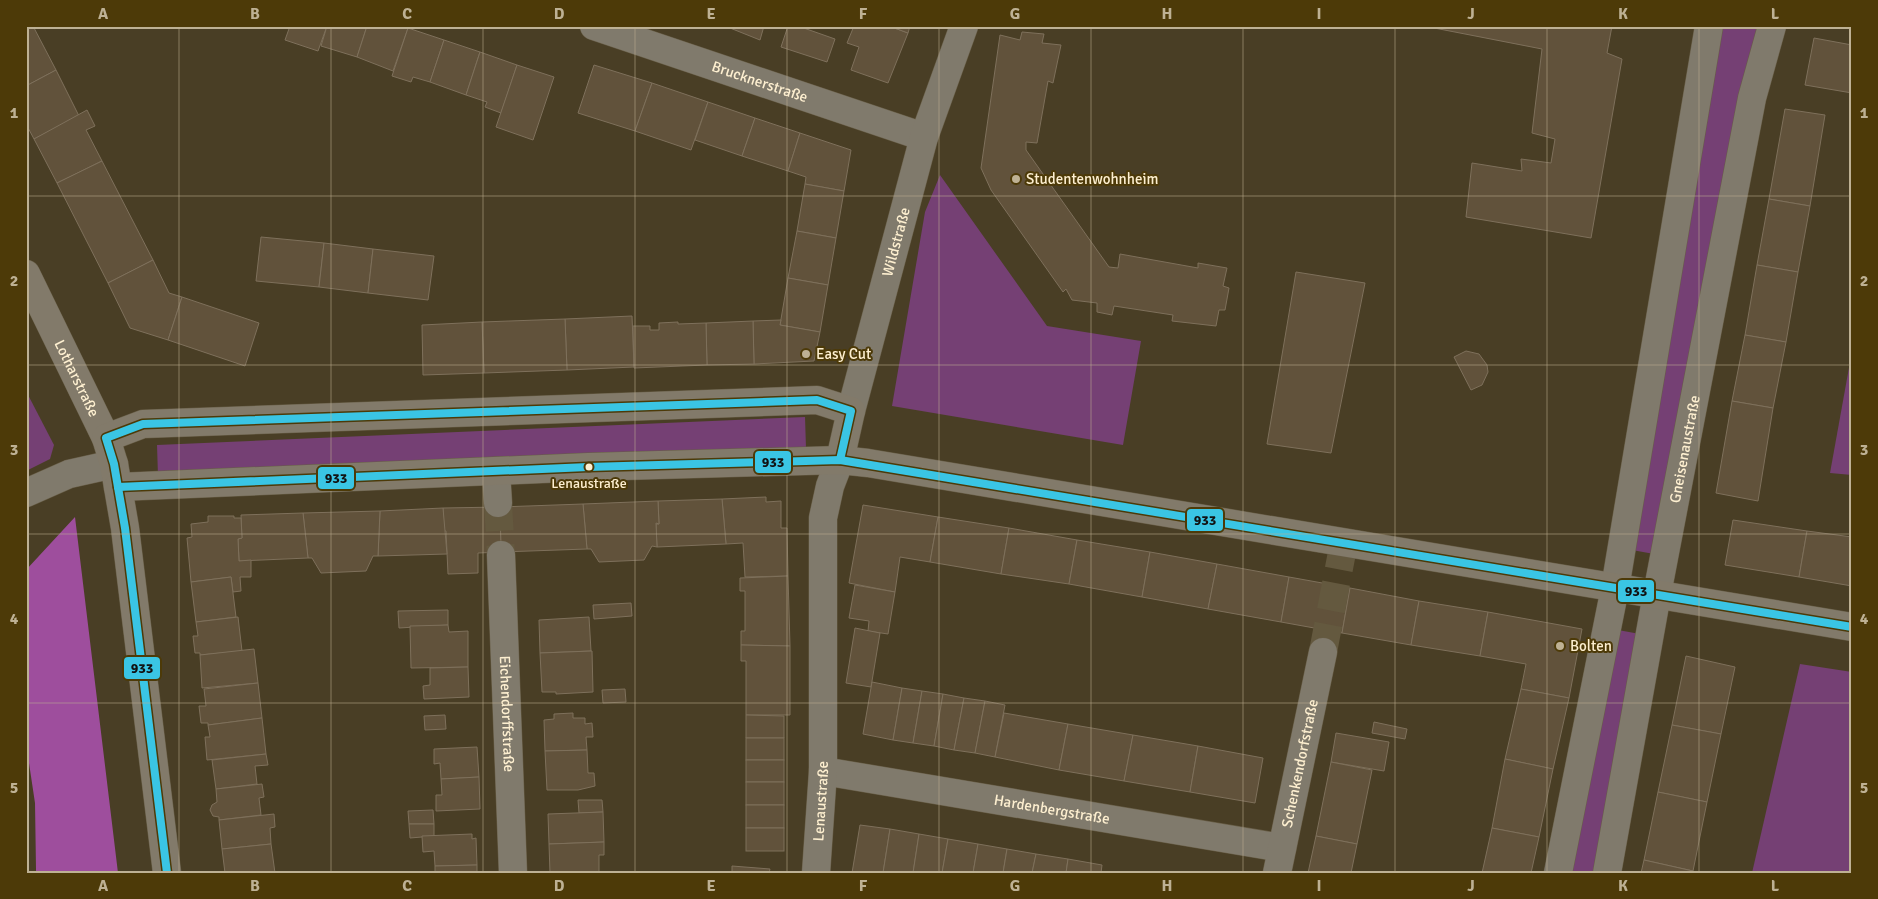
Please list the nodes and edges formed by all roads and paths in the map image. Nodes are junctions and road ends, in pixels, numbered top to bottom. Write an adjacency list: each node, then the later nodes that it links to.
1 (594, 26): 5 (street, Brucknerstraße)
2 (964, 26): 5 (street, Wildstraße)
3 (1709, 26): 15 (street)
4 (1772, 26): 16 (street, Gneisenaustraße)
5 (924, 137): 7 (street, Wildstraße)
6 (26, 274): 8 (street, Lotharstraße)
7 (851, 411): 8 (street); 9 (street, Wildstraße)
8 (106, 438): 11 (street, Lotharstraße)
9 (840, 460): 10 (street); 15 (street); 19 (street, Lenaustraße)
10 (496, 471): 11 (street); 13 (street)
11 (116, 475): 12 (street); 21 (street, Lotharstraße)
12 (26, 493)
13 (498, 504)
14 (501, 555): 22 (street, Eichendorffstraße)
15 (1615, 588): 16 (street); 24 (street)
16 (1657, 594): 17 (street); 25 (street, Gneisenaustraße)
17 (1852, 627)
18 (1323, 652): 20 (street, Schenkendorfstraße)
19 (823, 771): 20 (street, Hardenbergstraße); 23 (street, Lenaustraße)
20 (1280, 861)
21 (167, 873)
22 (513, 873)
23 (816, 873)
24 (1558, 873)
25 (1607, 873)

